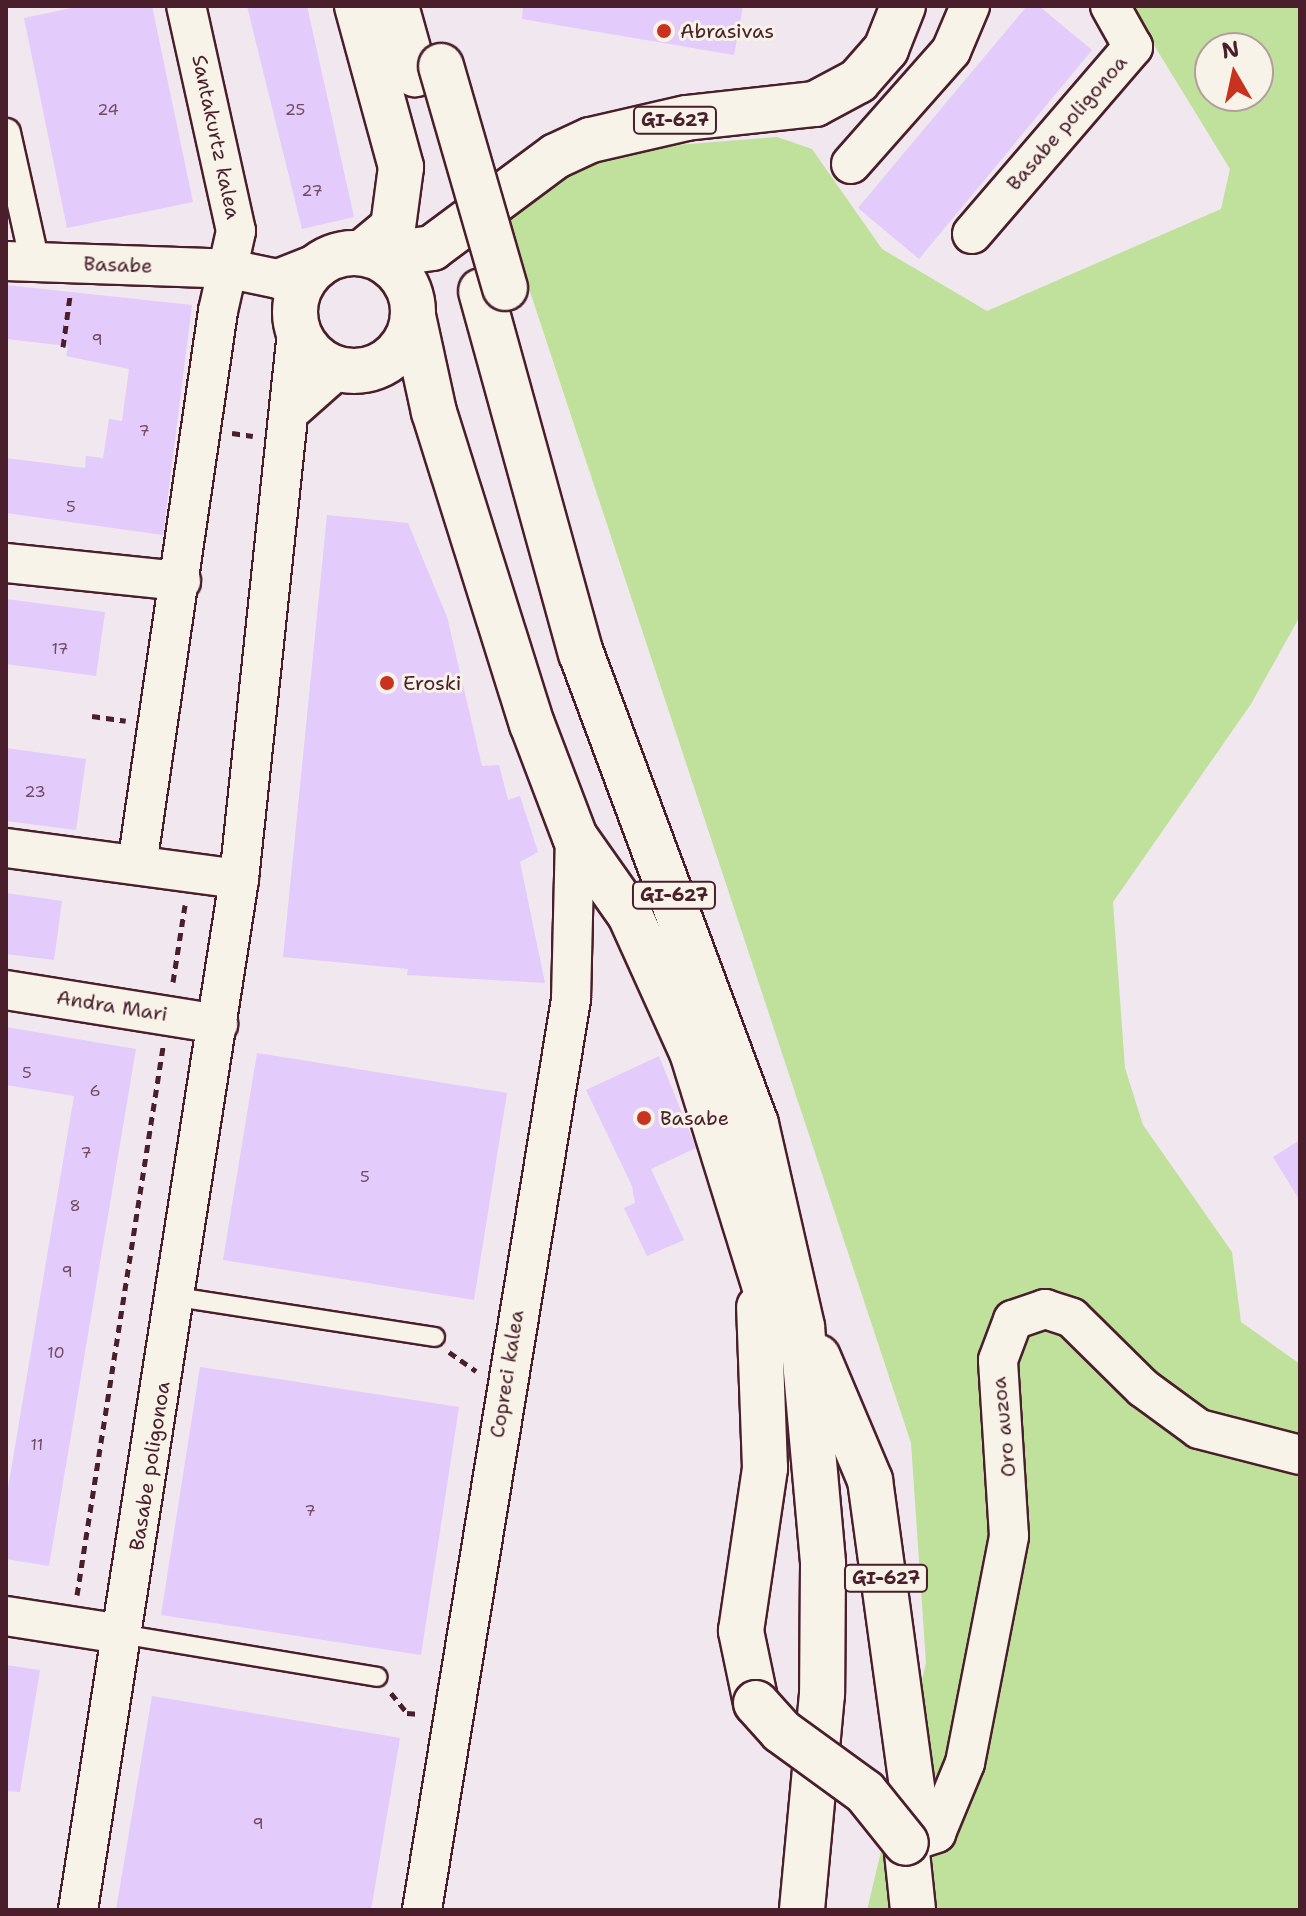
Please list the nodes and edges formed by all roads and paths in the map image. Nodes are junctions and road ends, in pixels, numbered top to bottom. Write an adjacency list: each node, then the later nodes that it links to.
1 (186, 6): 15 (street, Santakurtz kalea)
2 (357, 6): 14 (main road, GI-627)
3 (396, 6): 8 (main road, GI-627)
4 (424, 6): 8 (main road, GI-627)
5 (903, 6): 12 (main road, GI-627)
6 (970, 6): 10 (street)
7 (1110, 6): 11 (street, Basabe poligonoa)
8 (428, 70): 36 (main road, GI-627)
9 (6, 133): 13 (street)
10 (851, 164)
11 (972, 234)
12 (432, 248): 14 (main road, GI-627); 18 (main road)
13 (18, 253): 15 (street, Basabe)
14 (369, 255): 17 (main road, GI-627); 18 (main road, GI-627)
15 (230, 269): 17 (street, Basabe); 25 (street, Santakurtz kalea)
16 (71, 286): 19 (path)
17 (290, 304): 21 (main road); 22 (street, Basabe poligonoa)
18 (413, 309): 20 (main road); 23 (main road, GI-627)
19 (63, 347)
20 (382, 363): 21 (main road); 23 (main road)
21 (338, 369): 22 (street)
22 (294, 408): 30 (street, Basabe poligonoa)
23 (434, 412): 26 (main road, GI-627)
24 (6, 563): 25 (street)
25 (181, 581): 28 (street, Santakurtz kalea)
26 (575, 837): 34 (main road, GI-627); 48 (street, Copreci kalea)
27 (6, 848): 28 (street)
28 (137, 865): 29 (street)
29 (190, 872): 30 (street); 32 (path)
30 (239, 879): 33 (street, Basabe poligonoa)
31 (6, 990): 32 (street, Andra Mari)
32 (169, 1014): 33 (street, Andra Mari); 42 (path)
33 (218, 1024): 35 (street, Basabe poligonoa)
34 (759, 1276): 40 (main road, GI-627); 46 (main road, GI-627, bridge)
35 (177, 1297): 37 (lane); 43 (street, Basabe poligonoa)
36 (802, 1327): 40 (main road, GI-627); 46 (main road, GI-627)
37 (435, 1337): 38 (path)
38 (492, 1372)
39 (1300, 1455): 46 (street, Oro auzoa)
40 (823, 1564): 49 (main road, GI-627)
41 (6, 1616): 42 (street)
42 (71, 1628): 43 (street)
43 (121, 1634): 44 (lane); 47 (street, Basabe poligonoa)
44 (377, 1677): 45 (path)
45 (434, 1715)
46 (906, 1843): 50 (main road)
47 (78, 1910)
48 (422, 1910)
49 (802, 1910)
50 (913, 1910)

